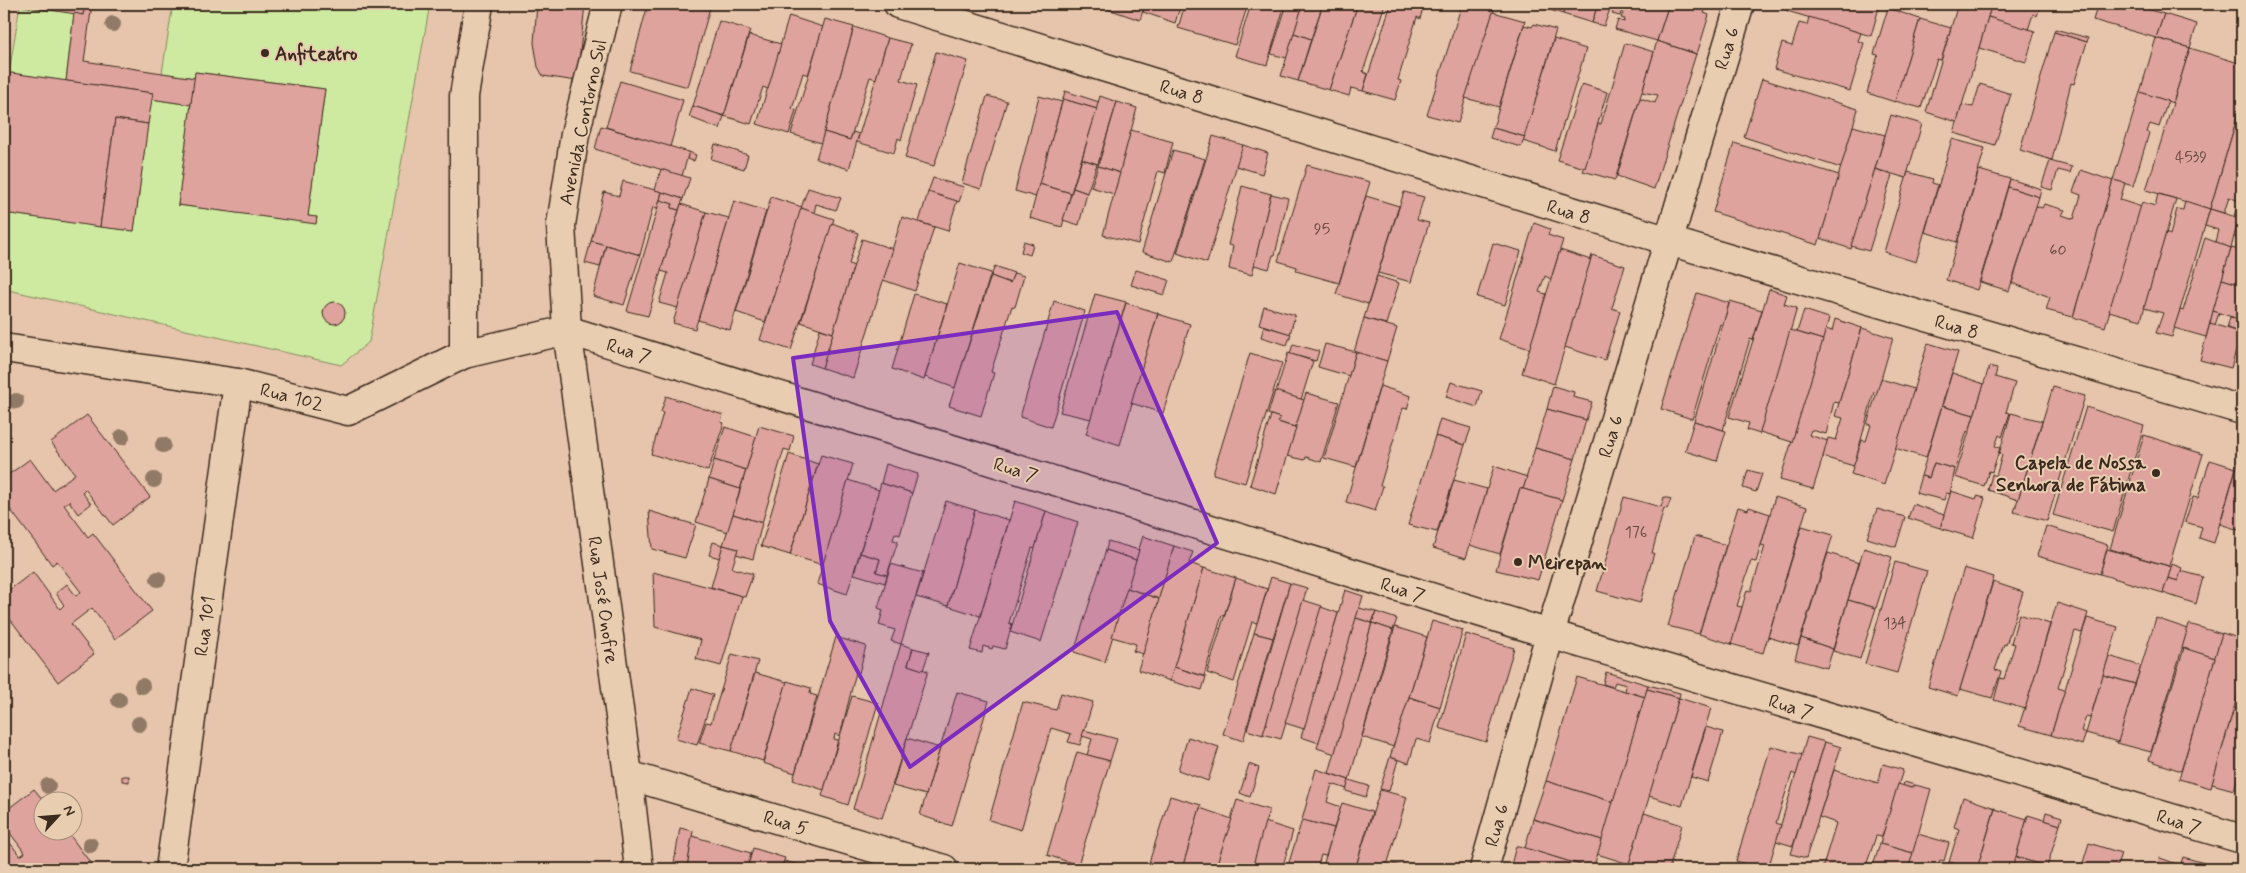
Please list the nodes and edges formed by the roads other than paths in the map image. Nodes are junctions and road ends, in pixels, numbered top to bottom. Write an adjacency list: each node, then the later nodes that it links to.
1 (479, 4): 8 (street)
2 (608, 4): 6 (street, Avenida Contorno Sul)
3 (898, 4): 5 (street, Rua 8)
4 (1740, 4): 5 (street, Rua 6)
5 (1669, 241): 10 (street, Rua 8); 11 (street, Rua 6)
6 (567, 330): 8 (street, Rua 102); 11 (street, Rua 7); 12 (street, Rua José Onofre)
7 (4, 348): 9 (street, Rua 102)
8 (464, 354): 9 (street, Rua 102)
9 (238, 383): 14 (street, Rua 101)
10 (2242, 410)
11 (1550, 634): 13 (street, Rua 7); 17 (street, Rua 6)
12 (628, 774): 15 (street, Rua José Onofre); 16 (street, Rua 5)
13 (2242, 839)
14 (170, 869)
15 (638, 869)
16 (944, 869)
17 (1484, 869)

